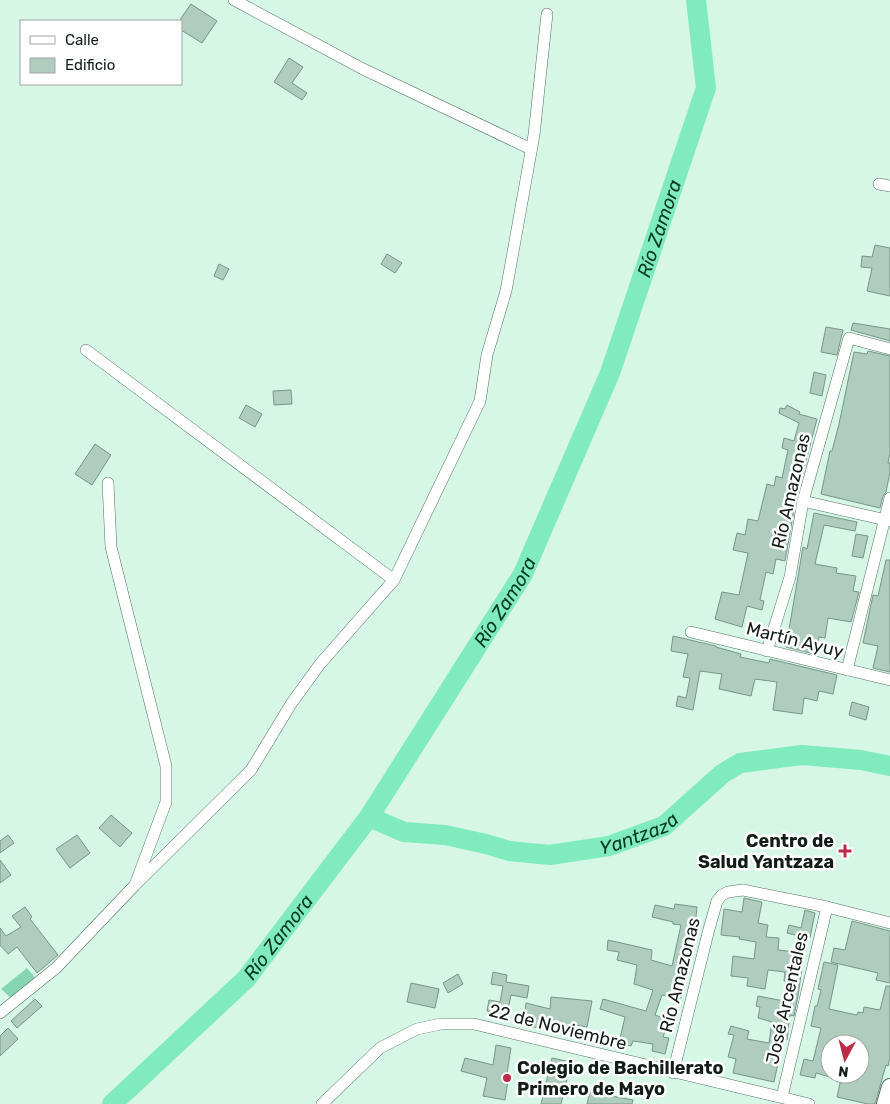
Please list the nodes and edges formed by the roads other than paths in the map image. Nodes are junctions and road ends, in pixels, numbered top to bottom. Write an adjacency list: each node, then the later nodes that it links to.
1 (234, 0): 3 (street)
2 (547, 14): 3 (street)
3 (531, 149): 10 (street)
4 (890, 348): 8 (street, Río Amazonas)
5 (86, 350): 10 (street)
6 (108, 483): 15 (street)
7 (890, 498): 9 (street)
8 (803, 501): 9 (street); 12 (street, Río Amazonas)
9 (887, 520): 13 (street)
10 (394, 580): 15 (street)
11 (691, 632): 12 (street, Martín Ayuy)
12 (767, 651): 13 (street, Martín Ayuy)
13 (847, 670): 14 (street, Martín Ayuy)
14 (890, 680)
15 (135, 885): 18 (street)
16 (827, 907): 17 (street); 19 (street, Río Amazonas); 21 (street, José Arcentales)
17 (890, 923)
18 (0, 1013)
19 (673, 1072): 21 (street, 22 de Noviembre); 22 (street, 22 de Noviembre)
20 (890, 1087): 24 (main road)
21 (782, 1097): 23 (street, 22 de Noviembre)
22 (322, 1104)
23 (808, 1104)
24 (886, 1104)

